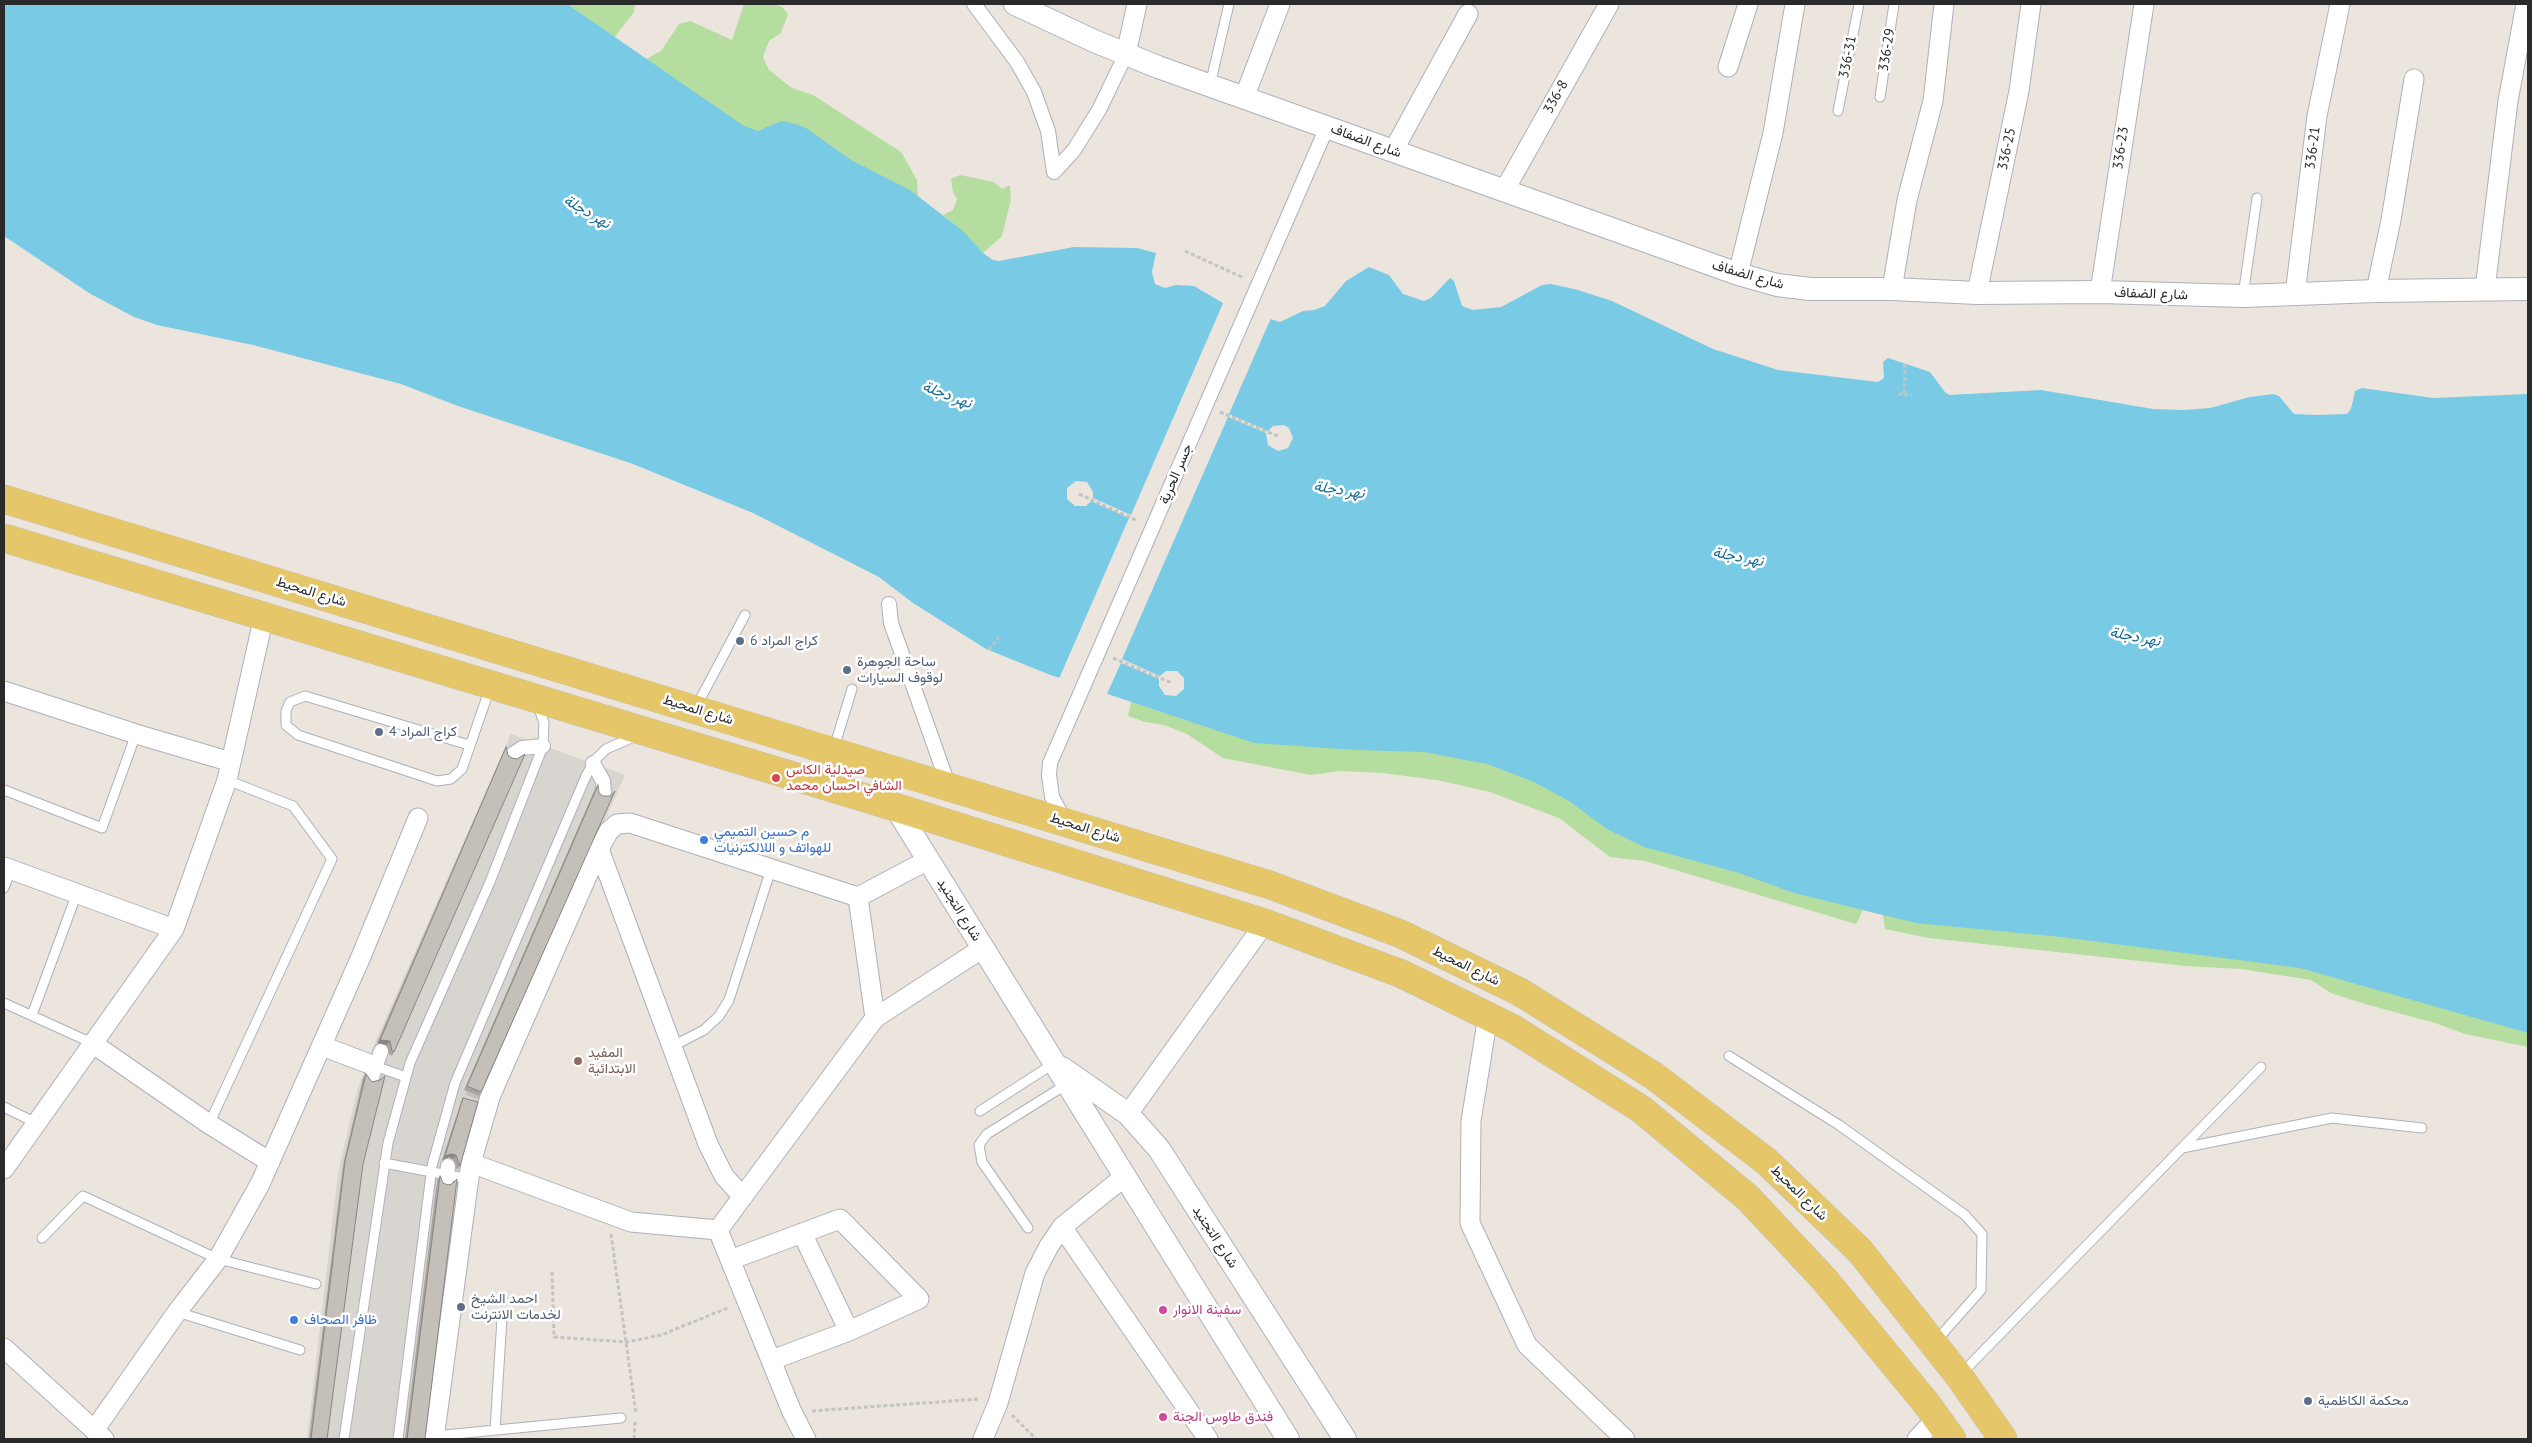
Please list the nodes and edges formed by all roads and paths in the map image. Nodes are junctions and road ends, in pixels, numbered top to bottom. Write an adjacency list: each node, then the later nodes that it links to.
1 (974, 4): 17 (street)
2 (1015, 4): 17 (street, شارع الضفاف)
3 (1137, 4): 17 (street)
4 (1229, 4): 20 (lane)
5 (1280, 4): 22 (street)
6 (1609, 4): 26 (street, 336-8)
7 (1748, 4): 18 (street)
8 (1795, 4): 29 (street)
9 (1859, 4): 23 (lane, 336-31)
10 (1894, 4): 21 (lane, 336-29)
11 (1944, 4): 31 (street)
12 (2031, 4): 36 (street, 336-25)
13 (2144, 4): 35 (street, 336-23)
14 (2340, 4): 37 (street, 336-21)
15 (2526, 4): 33 (street)
16 (1470, 9): 25 (street)
17 (1126, 54): 20 (street, شارع الضفاف)
18 (1728, 68)
19 (2414, 80): 34 (street)
20 (1210, 85): 22 (street, شارع الضفاف)
21 (1880, 96)
22 (1244, 98): 24 (street, شارع الضفاف)
23 (1838, 111)
24 (1327, 127): 25 (street, شارع الضفاف); 30 (street, جسر الحرية)
25 (1393, 151): 26 (street, شارع الضفاف)
26 (1504, 191): 29 (street, شارع الضفاف)
27 (2257, 198): 38 (lane)
28 (1185, 251): 30 (path)
29 (1738, 274): 31 (street, شارع الضفاف)
30 (1259, 284): 43 (street, جسر الحرية)
31 (1892, 289): 36 (street, شارع الضفاف)
32 (2528, 289): 33 (street, شارع الضفاف)
33 (2485, 290): 34 (street, شارع الضفاف)
34 (2376, 291): 37 (street, شارع الضفاف)
35 (2100, 292): 36 (street, شارع الضفاف); 38 (street, شارع الضفاف)
36 (1977, 293)
37 (2294, 294): 38 (street, شارع الضفاف)
38 (2243, 296)
39 (1905, 364): 41 (path)
40 (1898, 394): 41 (path)
41 (1904, 394): 42 (path)
42 (1912, 395)
43 (1206, 406): 44 (path); 47 (street, جسر الحرية)
44 (1280, 437)
45 (1079, 494): 47 (path)
46 (4, 499): 60 (main road, شارع المحيط)
47 (1153, 527): 54 (street, جسر الحرية)
48 (4, 538): 51 (main road)
49 (889, 604): 69 (street)
50 (745, 615): 60 (lane)
51 (264, 616): 56 (main road); 68 (street)
52 (998, 637): 53 (path)
53 (989, 650)
54 (1098, 651): 55 (path); 74 (street, جسر الحرية)
55 (1172, 683)
56 (491, 685): 59 (main road); 63 (lane)
57 (852, 689): 65 (lane)
58 (4, 691): 62 (street)
59 (535, 698): 61 (main road); 64 (lane)
60 (695, 709): 65 (main road, شارع المحيط)
61 (647, 732): 67 (lane); 72 (main road)
62 (136, 734): 68 (street); 70 (lane)
63 (469, 745): 63 (lane)
64 (543, 746): 66 (street); 101 (lane)
65 (833, 751): 69 (main road, شارع المحيط)
66 (512, 754)
67 (593, 763): 71 (street); 116 (lane)
68 (229, 771): 86 (street); 110 (lane)
69 (949, 787): 74 (main road, شارع المحيط)
70 (4, 790)
71 (604, 792)
72 (896, 808): 77 (main road); 78 (street, شارع التجنيد)
73 (418, 818): 93 (street)
74 (1064, 822): 75 (main road, شارع المحيط); 77 (main road)
75 (1107, 835): 81 (main road); 97 (main road, شارع المحيط)
76 (599, 849): 80 (street); 94 (street); 117 (street)
77 (1052, 857): 81 (main road)
78 (928, 860): 84 (street); 87 (street, شارع التجنيد)
79 (7, 868): 82 (lane); 83 (street)
80 (771, 869): 84 (street); 94 (lane)
81 (1098, 871): 85 (main road)
82 (4, 888)
83 (77, 893): 86 (street); 89 (lane)
84 (858, 896): 91 (street)
85 (1265, 923): 90 (main road); 108 (street)
86 (174, 929): 92 (street)
87 (983, 948): 91 (street); 98 (street, شارع التجنيد)
88 (4, 1003): 89 (lane)
89 (32, 1015): 92 (lane)
90 (1488, 1016): 104 (main road); 156 (street)
91 (874, 1018): 119 (street)
92 (92, 1043): 109 (street); 110 (street)
93 (322, 1046): 100 (street); 113 (street)
94 (673, 1046): 119 (street)
95 (381, 1051): 100 (street)
96 (1729, 1056): 135 (lane)
97 (1632, 1062): 102 (main road, شارع المحيط); 104 (main road)
98 (1055, 1063): 103 (street, شارع التجنيد); 106 (lane); 108 (street, شارع التجنيد)
99 (2261, 1067): 112 (lane)
100 (371, 1069): 101 (lane)
101 (406, 1077): 114 (lane)
102 (1664, 1083): 107 (main road); 135 (main road, شارع المحيط)
103 (1067, 1084): 118 (street, شارع التجنيد); 122 (lane)
104 (1612, 1091): 107 (main road)
105 (4, 1107): 109 (lane)
106 (980, 1111)
107 (1645, 1113): 143 (main road)
108 (1128, 1114): 155 (street, شارع التجنيد)
109 (36, 1123): 115 (street)
110 (209, 1124): 113 (street)
111 (2422, 1128): 112 (lane)
112 (2182, 1148): 139 (lane)
113 (270, 1162): 126 (street)
114 (384, 1163): 116 (lane); 147 (lane)
115 (4, 1169)
116 (431, 1171): 117 (lane); 148 (lane)
117 (457, 1173): 120 (street); 146 (street)
118 (1124, 1177): 121 (street); 154 (street, شارع التجنيد)
119 (743, 1196): 123 (street)
120 (608, 1214): 123 (street); 134 (path)
121 (1062, 1226): 140 (street); 153 (street)
122 (1028, 1228)
123 (718, 1230): 127 (street)
124 (802, 1233): 127 (street); 133 (street); 133 (street)
125 (42, 1238): 126 (lane)
126 (218, 1259): 129 (lane); 131 (street)
127 (730, 1260): 130 (street)
128 (552, 1272): 134 (path)
129 (316, 1284)
130 (747, 1301): 134 (path); 138 (street)
131 (177, 1312): 137 (lane); 145 (street)
132 (502, 1318): 144 (lane)
133 (849, 1331): 138 (street)
134 (627, 1342): 149 (path)
135 (1934, 1344): 139 (main road, شارع المحيط)
136 (4, 1348): 145 (street)
137 (300, 1350)
138 (772, 1360): 141 (street)
139 (1959, 1376): 158 (main road, شارع المحيط)
140 (998, 1403): 141 (path); 151 (street); 152 (path)
141 (792, 1412): 150 (street)
142 (621, 1418): 144 (lane)
143 (1944, 1429): 157 (street)
144 (495, 1430): 146 (lane)
145 (100, 1434)
146 (434, 1437)
147 (344, 1439)
148 (398, 1439)
149 (634, 1439)
150 (806, 1439)
151 (983, 1439)
152 (1036, 1439)
153 (1208, 1439)
154 (1288, 1439)
155 (1345, 1439)
156 (1625, 1439)
157 (1916, 1439)
158 (2002, 1439)

